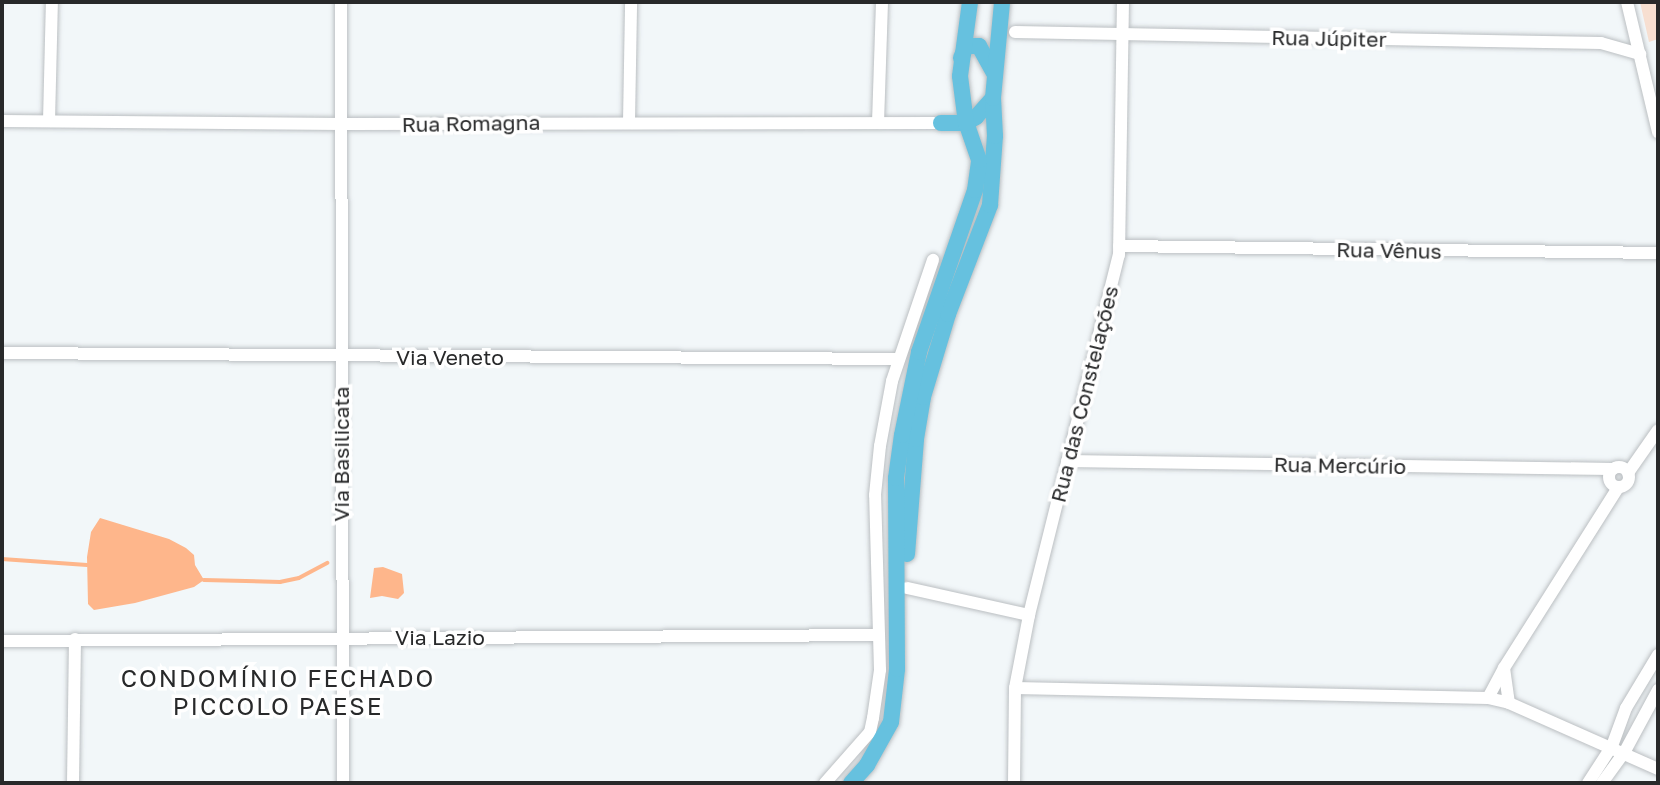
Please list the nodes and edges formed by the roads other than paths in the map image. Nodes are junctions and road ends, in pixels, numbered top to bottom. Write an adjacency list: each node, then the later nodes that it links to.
1 (52, 2): 16 (street)
2 (341, 2): 21 (street, Via Basilicata)
3 (631, 2): 17 (street)
4 (882, 2): 18 (street)
5 (970, 2): 12 (main road)
6 (1002, 2): 13 (main road)
7 (1123, 2): 10 (street, Rua das Constelações)
8 (1627, 2): 11 (street)
9 (1015, 32): 10 (street, Rua Júpiter)
10 (1122, 33): 11 (street, Rua Júpiter); 24 (street, Rua das Constelações)
11 (1640, 54): 22 (street)
12 (960, 69): 13 (main road); 19 (main road); 20 (main road)
13 (995, 76): 14 (main road)
14 (993, 98): 20 (main road); 35 (main road)
15 (2, 121): 16 (street, Rua Romagna)
16 (49, 121): 21 (street, Rua Romagna)
17 (629, 122): 18 (street, Rua Romagna); 21 (street, Rua Romagna)
18 (878, 123): 19 (street, Rua Romagna)
19 (941, 123): 20 (main road); 23 (main road)
20 (966, 123): 23 (main road)
21 (341, 124): 28 (street, Via Basilicata)
22 (1658, 132)
23 (974, 147): 54 (main road)
24 (1119, 246): 25 (street, Rua Vênus); 31 (street, Rua das Constelações)
25 (1658, 253)
26 (933, 260): 29 (street)
27 (2, 354): 28 (street, Via Veneto)
28 (341, 357): 29 (street, Via Veneto); 38 (street, Via Basilicata)
29 (899, 359): 37 (street)
30 (1658, 430): 33 (street)
31 (1068, 461): 32 (street, Rua Mercúrio); 36 (street, Rua das Constelações)
32 (1613, 469): 33 (street); 34 (street)
33 (1628, 473): 34 (street)
34 (1618, 488): 42 (street)
35 (907, 588): 36 (street); 55 (main road)
36 (1029, 615): 44 (street, Rua das Constelações)
37 (879, 635): 38 (street, Via Lazio); 53 (street)
38 (342, 637): 39 (street, Via Lazio); 52 (street, Via Basilicata)
39 (75, 639): 40 (street, Via Lazio); 51 (street)
40 (2, 641)
41 (1658, 655): 43 (street)
42 (1504, 668): 46 (street); 47 (street)
43 (1643, 681): 45 (street); 48 (street)
44 (1015, 688): 46 (street); 56 (street, Rua das Constelações)
45 (1658, 689): 49 (street)
46 (1488, 698): 47 (street)
47 (1509, 703): 48 (street)
48 (1612, 746): 49 (street); 57 (street)
49 (1624, 752): 50 (street); 58 (street)
50 (1658, 769)
51 (73, 783)
52 (344, 783)
53 (825, 783)
54 (852, 783)
55 (862, 783)
56 (1014, 783)
57 (1588, 783)
58 (1602, 783)

